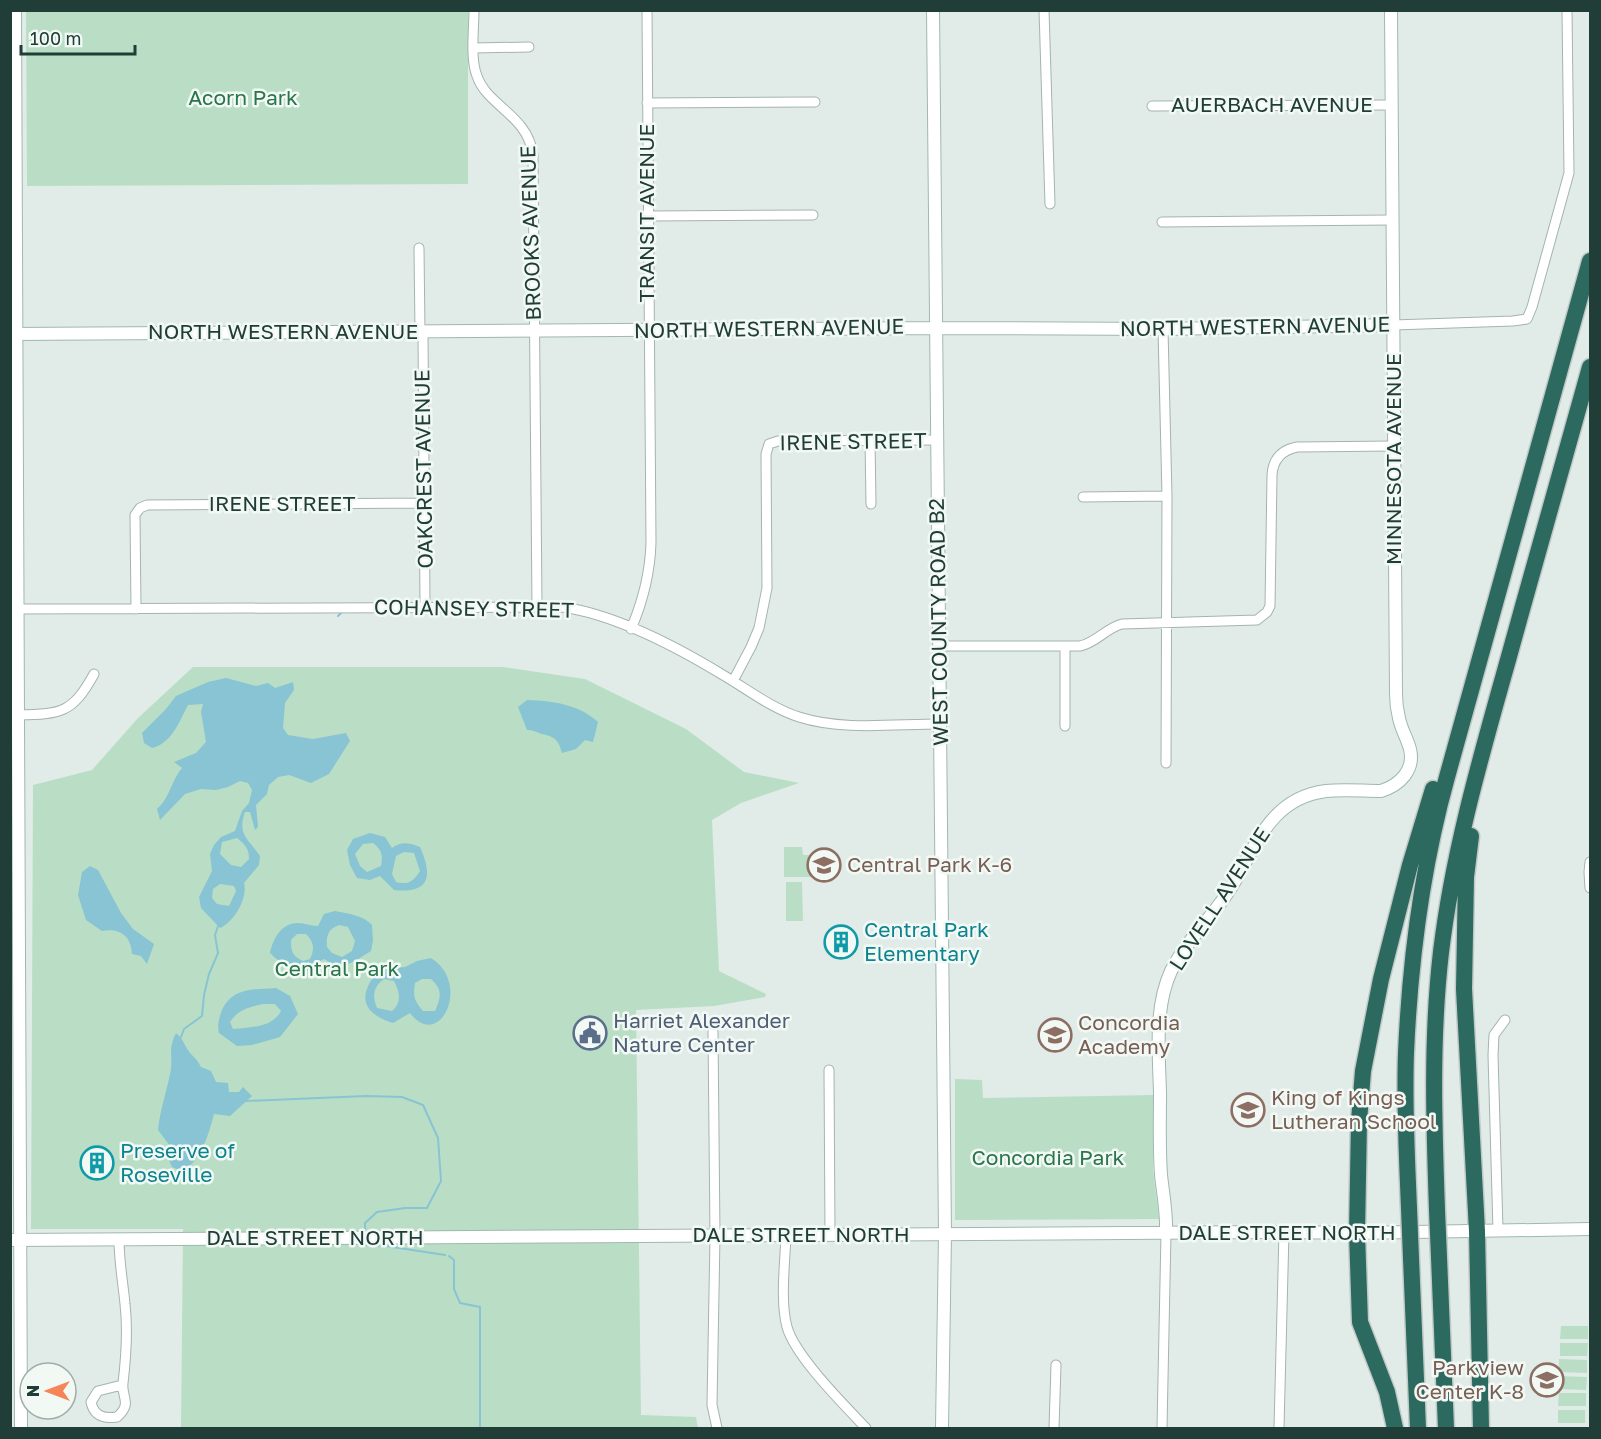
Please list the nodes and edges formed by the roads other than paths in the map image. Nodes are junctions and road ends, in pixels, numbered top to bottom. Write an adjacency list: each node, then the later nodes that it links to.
1 (15, 10): 14 (street)
2 (474, 10): 9 (street, BROOKS AVENUE)
3 (647, 10): 11 (street, TRANSIT AVENUE)
4 (933, 10): 24 (street, WEST COUNTY ROAD B2)
5 (1044, 10): 15 (street)
6 (1391, 10): 12 (street, MINNESOTA AVENUE)
7 (1567, 10): 23 (street, NORTH WESTERN AVENUE)
8 (529, 47): 9 (street)
9 (474, 48): 26 (street, BROOKS AVENUE)
10 (815, 102): 11 (street)
11 (647, 103): 17 (street, TRANSIT AVENUE)
12 (1392, 105): 13 (street, AUERBACH AVENUE); 19 (street, MINNESOTA AVENUE)
13 (1152, 106)
14 (13, 107): 18 (street)
15 (1050, 204)
16 (813, 215): 17 (street)
17 (648, 216): 27 (street, TRANSIT AVENUE)
18 (13, 219): 29 (street)
19 (1392, 220): 20 (street); 23 (street, MINNESOTA AVENUE)
20 (1162, 222)
21 (419, 248): 28 (street, OAKCREST AVENUE)
22 (1590, 261): 48 (highway)
23 (1393, 325): 25 (street, NORTH WESTERN AVENUE); 33 (street, MINNESOTA AVENUE)
24 (936, 328): 25 (street, NORTH WESTERN AVENUE); 27 (street, NORTH WESTERN AVENUE); 32 (street, WEST COUNTY ROAD B2)
25 (1163, 329): 34 (street)
26 (534, 331): 27 (street, NORTH WESTERN AVENUE); 28 (street, NORTH WESTERN AVENUE); 38 (street, BROOKS AVENUE)
27 (648, 331): 43 (street, TRANSIT AVENUE)
28 (421, 332): 29 (street, NORTH WESTERN AVENUE); 36 (street, OAKCREST AVENUE)
29 (14, 333): 40 (street)
30 (1590, 366): 49 (highway)
31 (870, 440): 32 (street, IRENE STREET); 37 (street); 47 (street, IRENE STREET)
32 (937, 440): 44 (street, WEST COUNTY ROAD B2)
33 (1394, 446): 42 (street); 54 (street, MINNESOTA AVENUE)
34 (1167, 496): 35 (street); 42 (street)
35 (1083, 497)
36 (424, 503): 39 (street, OAKCREST AVENUE); 41 (street, IRENE STREET)
37 (871, 504)
38 (537, 606): 39 (street, COHANSEY STREET); 43 (street, COHANSEY STREET)
39 (425, 607): 41 (street, COHANSEY STREET)
40 (17, 609): 41 (street, COHANSEY STREET); 50 (street)
41 (136, 609)
42 (1166, 622): 45 (street); 53 (street)
43 (632, 629): 47 (street, COHANSEY STREET)
44 (939, 646): 45 (street); 51 (street, WEST COUNTY ROAD B2)
45 (1065, 646): 52 (street)
46 (94, 674): 50 (street)
47 (733, 681): 51 (street, COHANSEY STREET)
48 (1473, 681): 66 (highway); 83 (highway, bridge)
49 (1500, 687): 63 (highway); 84 (highway, bridge)
50 (17, 715): 57 (street)
51 (940, 724): 67 (street, WEST COUNTY ROAD B2)
52 (1065, 726)
53 (1166, 763)
54 (1389, 788): 65 (street, LOVELL AVENUE)
55 (1590, 862): 56 (street)
56 (1590, 888)
57 (15, 910): 71 (street)
58 (1505, 1020): 62 (street)
59 (713, 1032): 70 (street)
60 (828, 1070): 69 (street)
61 (1590, 1229): 62 (street, DALE STREET NORTH)
62 (1498, 1230): 63 (street, DALE STREET NORTH)
63 (1477, 1231): 66 (street, DALE STREET NORTH); 85 (highway)
64 (1284, 1232): 65 (street, DALE STREET NORTH); 66 (street, DALE STREET NORTH); 81 (street)
65 (1166, 1233): 67 (street, DALE STREET NORTH); 80 (street, LOVELL AVENUE)
66 (1357, 1233): 82 (highway)
67 (945, 1234): 69 (street, DALE STREET NORTH); 78 (street, WEST COUNTY ROAD B2)
68 (786, 1235): 69 (street, DALE STREET NORTH); 70 (street, DALE STREET NORTH); 77 (street)
69 (830, 1235)
70 (715, 1236): 72 (street, DALE STREET NORTH); 75 (street)
71 (16, 1239): 72 (street, DALE STREET NORTH); 76 (street)
72 (119, 1239): 74 (street)
73 (1056, 1365): 79 (street)
74 (122, 1385)
75 (716, 1426)
76 (21, 1428)
77 (866, 1428)
78 (942, 1428)
79 (1054, 1428)
80 (1162, 1428)
81 (1279, 1428)
82 (1395, 1428)
83 (1418, 1428)
84 (1446, 1428)
85 (1480, 1428)

